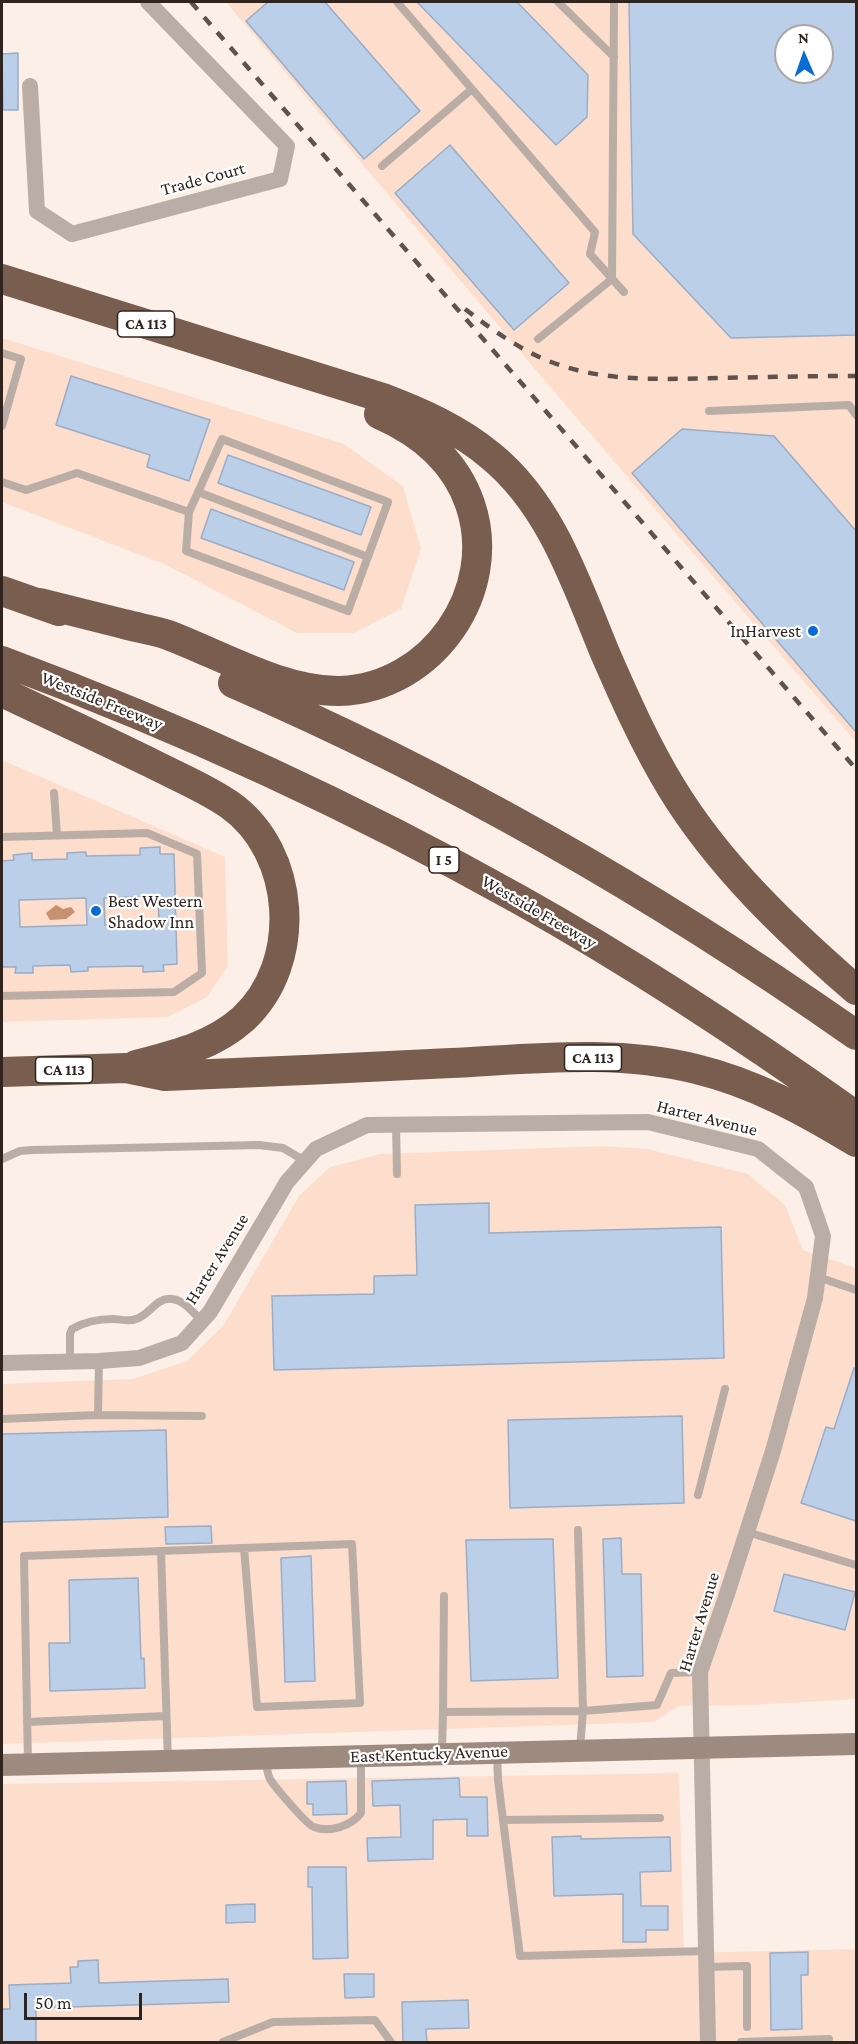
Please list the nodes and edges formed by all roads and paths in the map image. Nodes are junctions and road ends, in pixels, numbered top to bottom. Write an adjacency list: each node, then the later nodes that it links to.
1 (148, 2): 6 (street, Trade Court)
2 (397, 2): 7 (lane)
3 (558, 2): 5 (lane)
4 (614, 2): 5 (lane)
5 (614, 57): 10 (lane)
6 (30, 86)
7 (472, 89): 8 (lane); 10 (lane)
8 (382, 166)
9 (2, 279): 29 (highway, CA 113)
10 (612, 279): 11 (lane); 13 (lane)
11 (624, 292)
12 (2, 295): 23 (highway)
13 (538, 339)
14 (2, 353): 17 (lane)
15 (709, 411): 16 (lane)
16 (856, 415)
17 (2, 426)
18 (2, 482): 20 (lane)
19 (198, 492): 20 (lane); 21 (lane); 21 (lane)
20 (189, 512): 21 (lane)
21 (368, 557)
22 (2, 591): 23 (highway)
23 (40, 603): 31 (highway)
24 (2, 661): 34 (highway, Westside Freeway / I 5)
25 (2, 692): 32 (highway)
26 (54, 793): 27 (lane)
27 (57, 835): 28 (lane); 30 (lane)
28 (2, 837)
29 (856, 990)
30 (2, 996)
31 (856, 1035)
32 (126, 1068): 33 (highway, CA 113); 36 (highway, CA 113)
33 (2, 1072)
34 (856, 1116)
35 (396, 1125): 38 (street, Harter Avenue); 39 (lane); 40 (street, Harter Avenue)
36 (856, 1142)
37 (2, 1159): 38 (lane)
38 (305, 1161): 42 (street, Harter Avenue)
39 (397, 1174)
40 (818, 1277): 41 (lane); 52 (street, Harter Avenue)
41 (856, 1290)
42 (202, 1321): 43 (street, Harter Avenue); 44 (lane)
43 (99, 1361): 44 (street, Harter Avenue); 47 (lane)
44 (70, 1362): 45 (street, Harter Avenue)
45 (2, 1363)
46 (725, 1389): 50 (lane)
47 (98, 1415): 48 (lane); 49 (lane)
48 (202, 1416)
49 (2, 1419)
50 (698, 1495)
51 (578, 1530): 58 (lane)
52 (747, 1532): 55 (lane); 57 (street, Harter Avenue)
53 (244, 1548): 53 (lane); 54 (lane)
54 (161, 1551): 60 (lane); 61 (lane)
55 (856, 1565)
56 (444, 1596): 59 (lane)
57 (700, 1672): 58 (lane); 63 (street, Harter Avenue)
58 (583, 1711): 59 (lane); 64 (lane)
59 (443, 1712): 66 (lane)
60 (166, 1716): 61 (lane); 69 (lane)
61 (27, 1722): 70 (lane)
62 (856, 1744): 63 (street, East Kentucky Avenue)
63 (701, 1746): 64 (street, East Kentucky Avenue); 74 (street, Harter Avenue)
64 (580, 1749): 65 (street, East Kentucky Avenue)
65 (497, 1752): 66 (street, East Kentucky Avenue); 73 (lane)
66 (442, 1753): 67 (street, East Kentucky Avenue)
67 (360, 1755): 68 (street, East Kentucky Avenue); 68 (lane)
68 (264, 1758): 69 (street, East Kentucky Avenue)
69 (168, 1761): 70 (street, East Kentucky Avenue)
70 (28, 1764): 71 (street, East Kentucky Avenue)
71 (2, 1765)
72 (660, 1818): 73 (lane)
73 (502, 1820): 74 (lane)
74 (706, 1959): 75 (lane); 79 (street, Harter Avenue)
75 (747, 2027)
76 (829, 2039): 80 (lane)
77 (223, 2043): 78 (lane)
78 (391, 2043)
79 (708, 2043)
80 (741, 2043)

